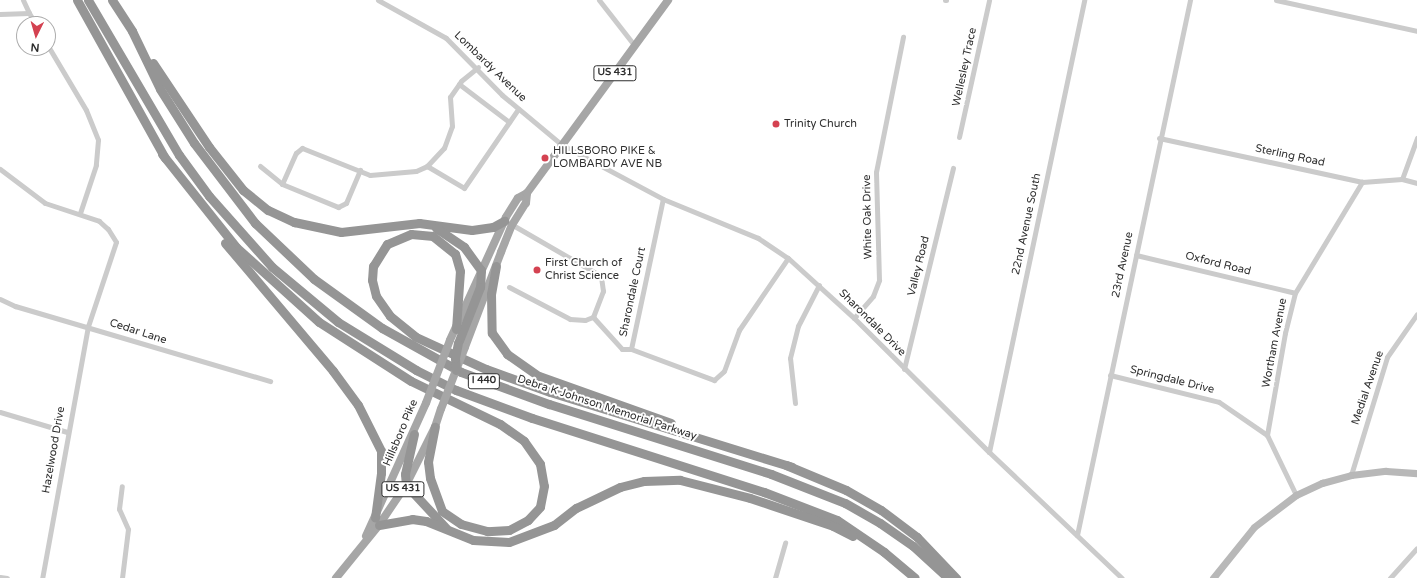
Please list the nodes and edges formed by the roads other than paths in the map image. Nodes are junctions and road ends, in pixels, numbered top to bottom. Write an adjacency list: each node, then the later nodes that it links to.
1 (23, 0): 12 (street)
2 (77, 0): 28 (highway)
3 (88, 0): 81 (highway, I 440)
4 (112, 0): 15 (highway, Debra K Johnson Memorial Parkway / I 440)
5 (378, 0): 20 (street, Lombardy Avenue)
6 (599, 0): 18 (street)
7 (668, 0): 18 (main road, Hillsboro Pike / US 431)
8 (989, 0): 24 (street, Wellesley Trace)
9 (1084, 0): 69 (street, 22nd Avenue South)
10 (1190, 0): 25 (street, 23rd Avenue)
11 (1276, 0): 16 (street)
12 (30, 13): 13 (street); 14 (street)
13 (0, 14)
14 (32, 16)
15 (132, 31): 42 (highway); 89 (highway, Debra K Johnson Memorial Parkway / I 440)
16 (1417, 31)
17 (903, 38): 54 (street, White Oak Drive)
18 (635, 46): 27 (main road, Hillsboro Pike / US 431)
19 (54, 56): 40 (street)
20 (478, 67): 21 (street); 22 (street, Lombardy Avenue)
21 (459, 84): 23 (street); 30 (street)
22 (518, 109): 23 (street); 27 (street, Lombardy Avenue)
23 (510, 120): 30 (street)
24 (959, 137)
25 (1159, 138): 35 (street, Sterling Road); 44 (street, 23rd Avenue)
26 (1417, 138): 34 (street)
27 (562, 145): 38 (main road, Hillsboro Pike / US 431); 39 (street, Sharondale Drive)
28 (162, 154): 65 (highway); 76 (highway)
29 (260, 166): 37 (street)
30 (427, 166): 33 (street)
31 (953, 168): 59 (street, Valley Road)
32 (0, 169): 40 (street)
33 (360, 170): 37 (street); 37 (street)
34 (1402, 179): 35 (street, Sterling Road); 36 (street, Sterling Road)
35 (1362, 182): 50 (street, Wortham Avenue)
36 (1417, 183)
37 (282, 184)
38 (528, 193): 41 (main road, Hillsboro Pike / US 431); 43 (main road, Hillsboro Pike / US 431)
39 (663, 199): 45 (street, Sharondale Drive); 58 (street, Sharondale Court)
40 (80, 213): 55 (street, Hazelwood Drive)
41 (504, 220): 42 (highway); 43 (street); 47 (main road, Hillsboro Pike / US 431)
42 (430, 225): 47 (highway)
43 (512, 225): 46 (main road, Hillsboro Pike / US 431); 53 (street)
44 (1136, 255): 50 (street, Oxford Road); 61 (street, 23rd Avenue)
45 (788, 258): 48 (street, Sharondale Drive); 58 (street, Sharondale Court)
46 (496, 266): 57 (main road, Hillsboro Pike / US 431); 70 (highway)
47 (481, 270): 56 (main road, Hillsboro Pike / US 431); 57 (highway)
48 (819, 285): 54 (street, Sharondale Drive); 63 (street)
49 (510, 288): 53 (street)
50 (1295, 294): 68 (street, Wortham Avenue)
51 (0, 299): 55 (street, Cedar Lane)
52 (1417, 314): 72 (street, Medial Avenue)
53 (592, 317): 58 (street)
54 (854, 318): 59 (street, Sharondale Drive)
55 (88, 326): 62 (street, Cedar Lane); 66 (street, Hazelwood Drive)
56 (456, 329): 57 (main road, Hillsboro Pike / US 431); 70 (highway)
57 (458, 343): 60 (highway, bridge); 67 (main road, Hillsboro Pike / US 431, bridge)
58 (631, 349)
59 (904, 369): 69 (street, Sharondale Drive)
60 (456, 370): 65 (main road, Hillsboro Pike / US 431, bridge)
61 (1110, 375): 68 (street, Springdale Drive); 78 (street, 23rd Avenue)
62 (270, 381)
63 (795, 403)
64 (0, 412): 66 (street)
65 (435, 427): 73 (main road, Hillsboro Pike / US 431)
66 (67, 432): 84 (street, Hazelwood Drive)
67 (414, 434): 73 (highway); 76 (main road, Hillsboro Pike / US 431)
68 (1267, 435): 75 (street)
69 (989, 452): 78 (street, Sharondale Drive)
70 (792, 467): 90 (highway)
71 (1417, 473): 72 (main road)
72 (1351, 475): 75 (main road)
73 (406, 484): 76 (main road, Hillsboro Pike / US 431); 77 (highway)
74 (122, 486): 85 (street)
75 (1296, 495): 92 (main road)
76 (377, 521): 77 (highway); 86 (main road, Hillsboro Pike / US 431)
77 (447, 529): 81 (highway)
78 (1077, 535): 91 (street, Sharondale Drive)
79 (785, 542): 87 (street)
80 (1417, 548): 93 (street)
81 (884, 552): 88 (highway, I 440)
82 (0, 577): 83 (street)
83 (7, 578)
84 (42, 578)
85 (122, 578)
86 (336, 578)
87 (776, 578)
88 (915, 578)
89 (948, 578)
90 (956, 578)
91 (1122, 578)
92 (1213, 578)
93 (1390, 578)

